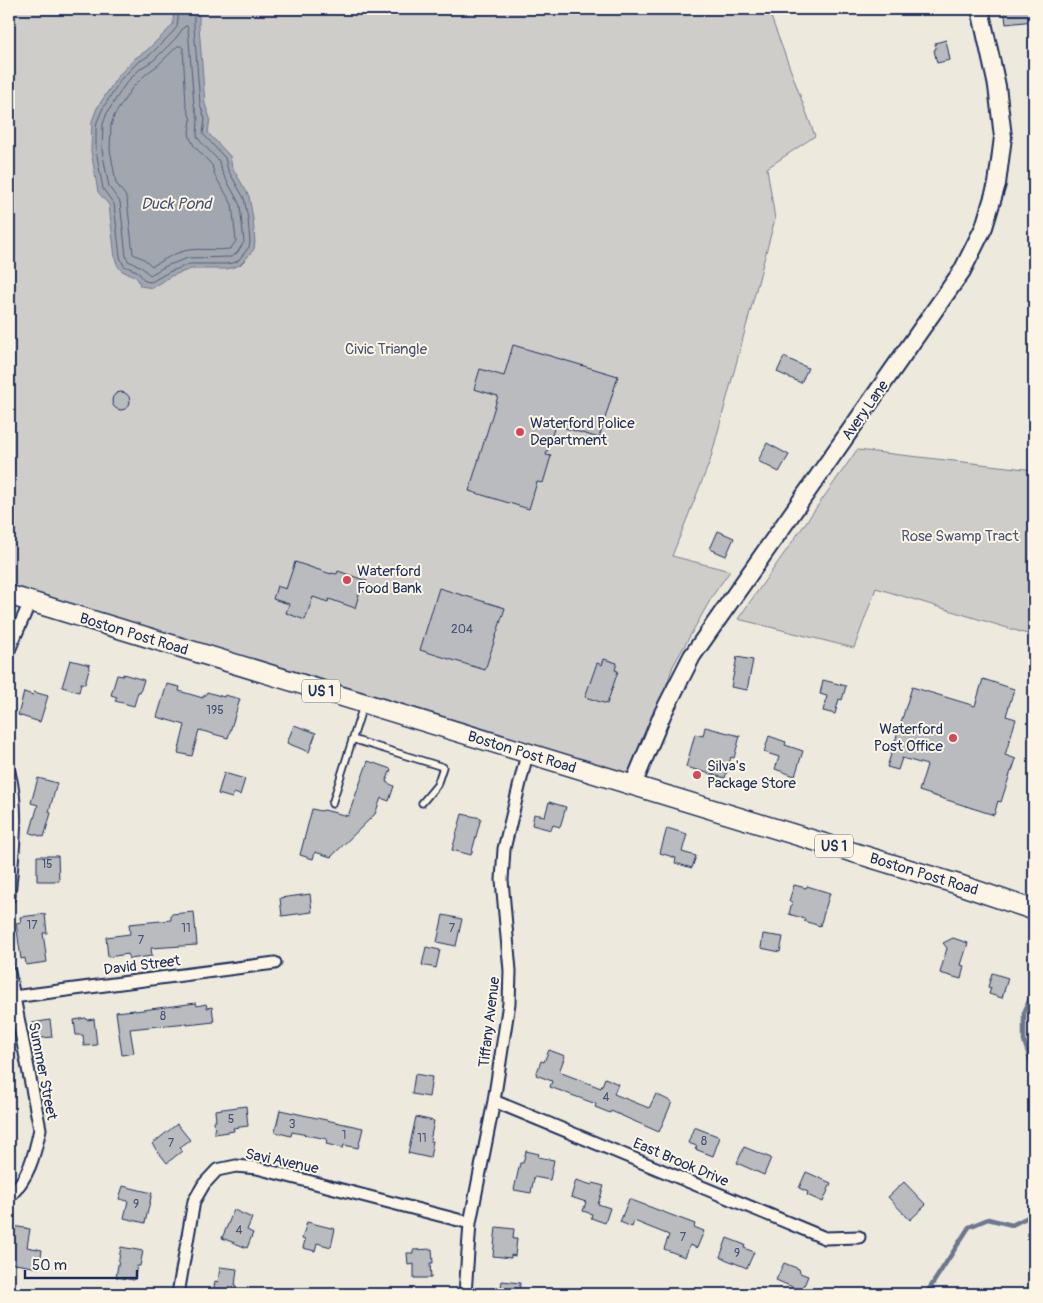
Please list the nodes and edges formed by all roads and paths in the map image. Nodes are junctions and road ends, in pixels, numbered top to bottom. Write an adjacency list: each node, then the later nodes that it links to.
1 (980, 9): 9 (street, Avery Lane)
2 (9, 595): 3 (main road, Boston Post Road / US 1)
3 (30, 602): 4 (street); 5 (main road, Boston Post Road / US 1)
4 (9, 650)
5 (364, 704): 6 (lane); 7 (main road, Boston Post Road / US 1)
6 (352, 739): 10 (lane); 11 (lane)
7 (527, 754): 9 (main road, Boston Post Road / US 1); 17 (street, Tiffany Avenue)
8 (9, 772): 12 (street)
9 (633, 785): 13 (main road, Boston Post Road / US 1)
10 (422, 803)
11 (332, 804)
12 (9, 897)
13 (1034, 910)
14 (275, 963): 16 (street, David Street)
15 (9, 972): 16 (street, Summer Street)
16 (13, 997): 18 (street, Summer Street)
17 (494, 1100): 19 (street, Tiffany Avenue); 20 (street, East Brook Drive)
18 (9, 1197)
19 (470, 1223): 21 (street, Savi Avenue); 22 (street, Tiffany Avenue)
20 (859, 1236)
21 (178, 1294)
22 (465, 1294)

